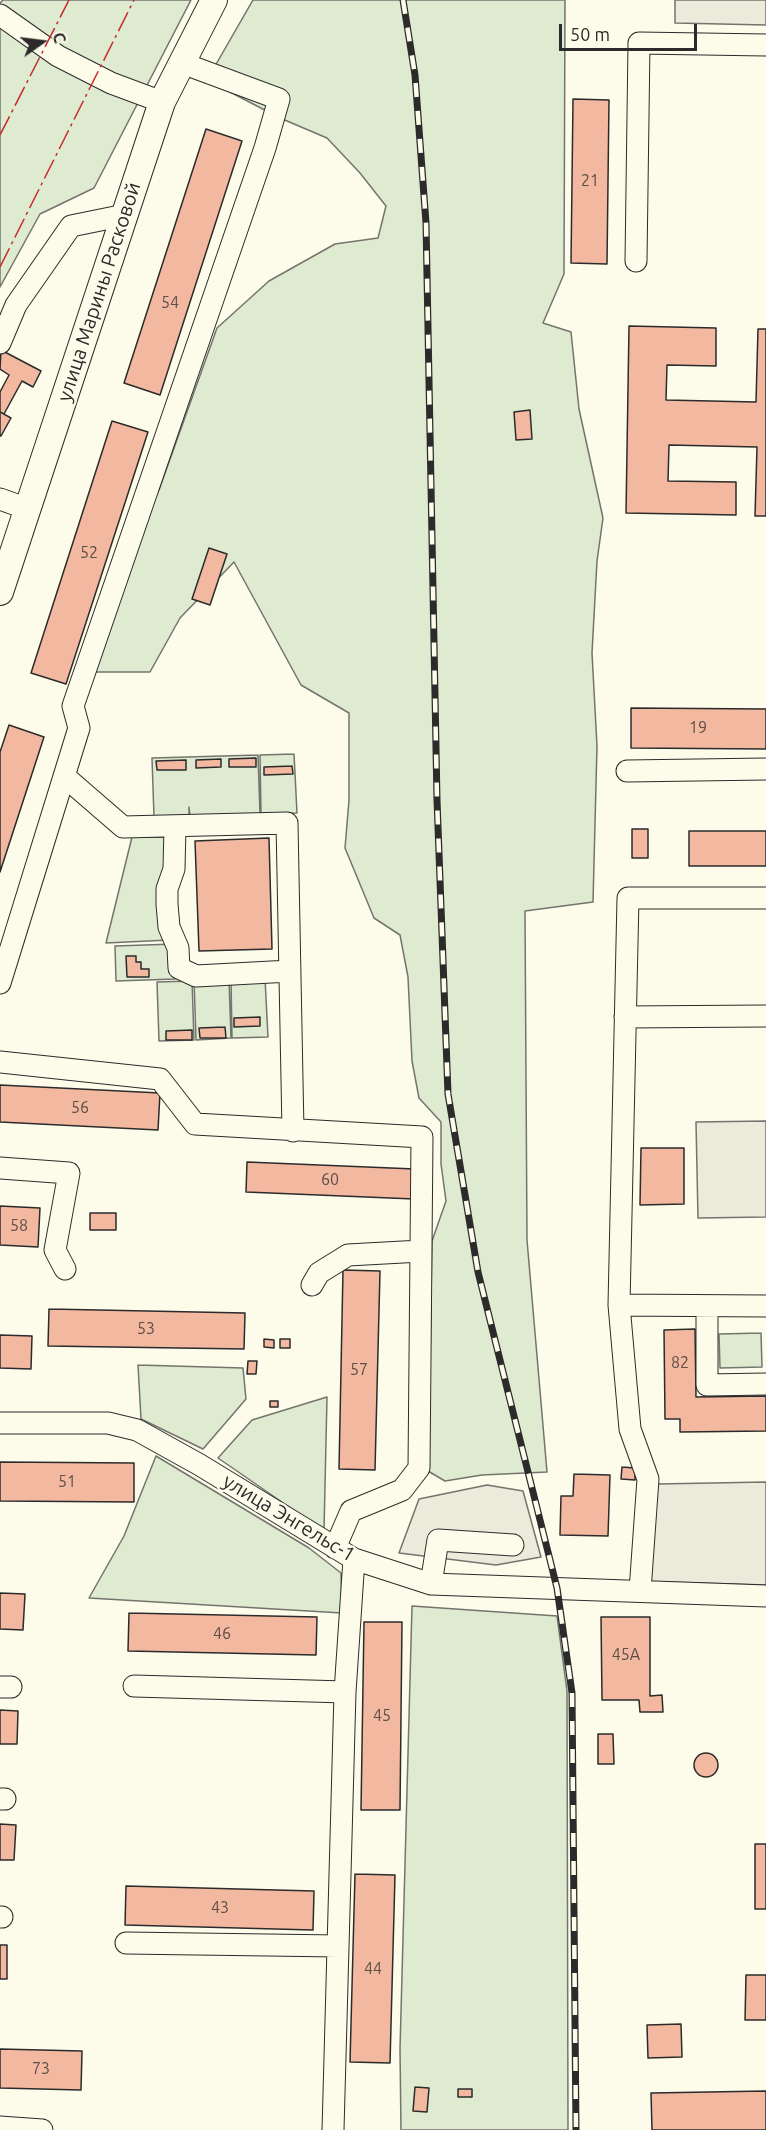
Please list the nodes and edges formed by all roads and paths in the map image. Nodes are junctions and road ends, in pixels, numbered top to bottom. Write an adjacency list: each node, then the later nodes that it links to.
1 (214, 0): 4 (main road, улица Марины Расковой)
2 (0, 15): 5 (street)
3 (766, 45): 7 (street)
4 (182, 63): 5 (main road, улица Марины Расковой); 14 (street)
5 (162, 102): 6 (main road, улица Марины Расковой)
6 (125, 215): 8 (street); 10 (main road, улица Марины Расковой)
7 (636, 261)
8 (0, 343)
9 (0, 499): 10 (street)
10 (28, 509): 11 (main road, улица Марины Расковой)
11 (0, 592)
12 (766, 770): 13 (street)
13 (627, 771)
14 (64, 776): 15 (street); 18 (street)
15 (175, 827): 17 (street); 17 (street)
16 (766, 898): 20 (street)
17 (290, 971): 22 (street)
18 (0, 982)
19 (766, 1016): 20 (street)
20 (625, 1017): 27 (street)
21 (0, 1062): 22 (street)
22 (293, 1131): 24 (street)
23 (0, 1168): 25 (street)
24 (421, 1251): 26 (street); 33 (street)
25 (65, 1269)
26 (312, 1285)
27 (619, 1305): 28 (street); 36 (street)
28 (707, 1306): 29 (street); 30 (street)
29 (766, 1306)
30 (766, 1384)
31 (0, 1423): 33 (street, улица Энгельс-1)
32 (513, 1545): 35 (street)
33 (335, 1548): 34 (street, улица Энгельс-1)
34 (354, 1560): 35 (street, улица Энгельс-1); 39 (street)
35 (431, 1584): 36 (street, улица Энгельс-1)
36 (640, 1591): 37 (street, улица Энгельс-1)
37 (766, 1596)
38 (134, 1686): 39 (street)
39 (345, 1692): 41 (street)
40 (126, 1943): 41 (street)
41 (338, 1946): 44 (street)
42 (0, 2127): 43 (street)
43 (42, 2130)
44 (333, 2130)

